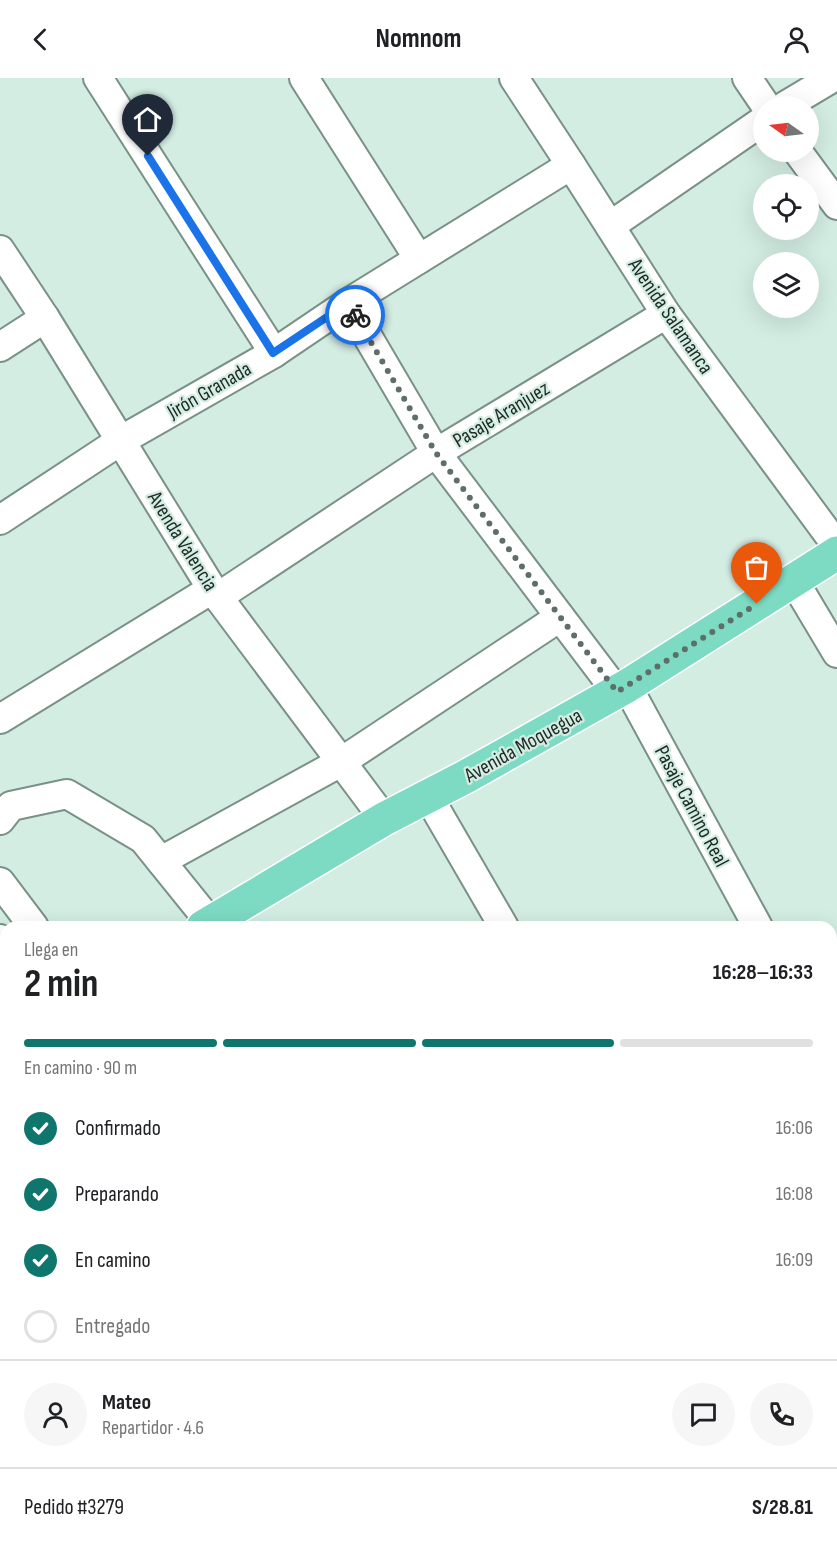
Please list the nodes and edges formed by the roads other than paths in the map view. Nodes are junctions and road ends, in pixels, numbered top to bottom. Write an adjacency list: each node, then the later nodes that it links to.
1 (98, 78): 19 (street)
2 (304, 78): 14 (street)
3 (514, 78): 10 (street, Avenida Salamanca)
4 (747, 78): 6 (street)
5 (832, 78): 7 (street)
6 (759, 96)
7 (801, 96)
8 (753, 128): 12 (street)
9 (805, 162): 11 (street)
10 (572, 165): 12 (street, Avenida Salamanca); 14 (street, Jirón Granada)
11 (837, 206)
12 (610, 226): 16 (street, Avenida Salamanca)
13 (0, 250): 17 (street, Avenda Valencia)
14 (419, 259): 15 (street, Jirón Granada)
15 (348, 303): 19 (street, Jirón Granada); 21 (street, Pasaje Camino Real)
16 (666, 314): 21 (street, Pasaje Aranjuez); 23 (street, Avenida Salamanca)
17 (45, 318): 18 (street); 20 (street, Avenda Valencia)
18 (0, 348)
19 (273, 353): 20 (street, Jirón Granada)
20 (120, 441): 22 (street, Jirón Granada); 26 (street, Avenda Valencia)
21 (436, 453): 26 (street, Pasaje Aranjuez); 27 (street, Pasaje Camino Real)
22 (0, 520)
23 (837, 546)
24 (837, 553): 25 (main road, Avenida Moquegua)
25 (794, 580): 28 (street); 29 (main road, Avenida Moquegua)
26 (215, 593): 30 (street, Pasaje Aranjuez); 31 (street, Avenda Valencia)
27 (560, 617): 29 (street, Pasaje Camino Real); 31 (street)
28 (837, 652)
29 (622, 689): 32 (main road, Avenida Moquegua); 41 (street, Pasaje Camino Real)
30 (0, 719)
31 (341, 762): 33 (street, Avenda Valencia); 35 (street)
32 (428, 796): 33 (main road, Avenida Moquegua); 40 (street)
33 (384, 819): 39 (main road, Avenida Moquegua)
34 (0, 820): 35 (street)
35 (161, 861): 38 (street)
36 (0, 882): 37 (street)
37 (29, 921)
38 (204, 921)
39 (214, 921)
40 (501, 921)
41 (755, 921)

